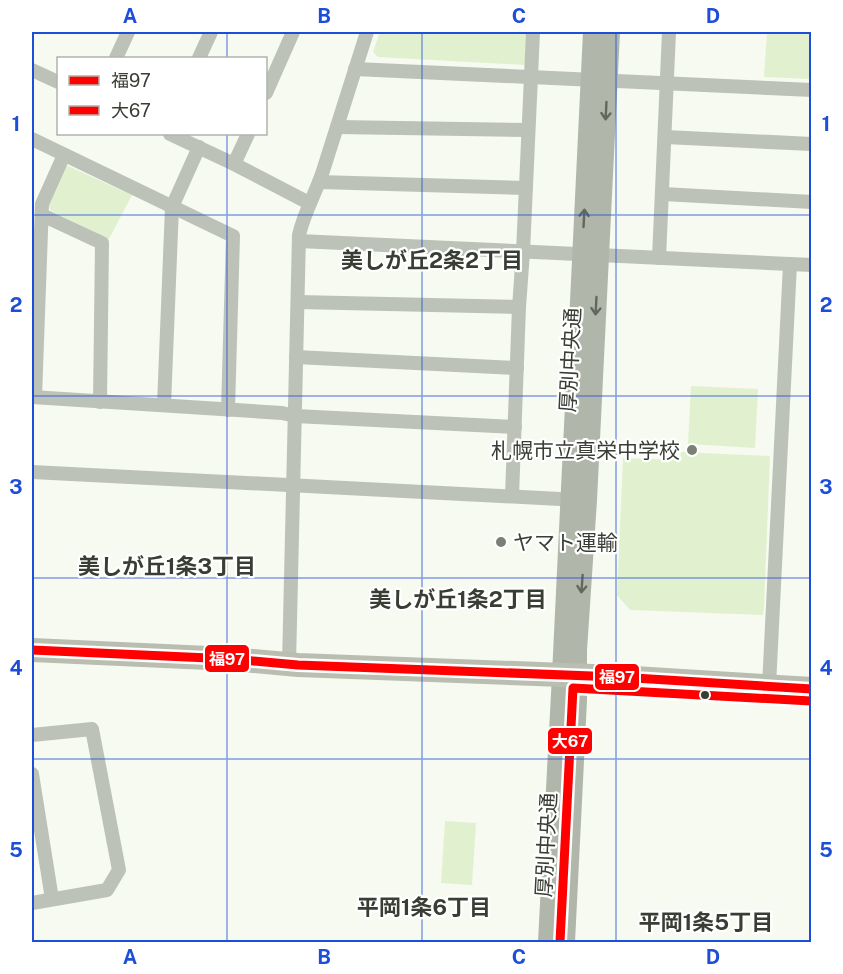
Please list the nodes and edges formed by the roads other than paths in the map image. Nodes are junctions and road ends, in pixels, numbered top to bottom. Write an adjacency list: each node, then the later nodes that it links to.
1 (128, 32): 9 (street)
2 (211, 32): 10 (street)
3 (293, 32): 18 (street)
4 (367, 32): 11 (street)
5 (533, 32): 13 (street)
6 (593, 32): 14 (street, 厚別中央通)
7 (610, 32): 14 (street, 厚別中央通)
8 (669, 32): 16 (street)
9 (116, 57)
10 (199, 57)
11 (355, 69): 13 (street); 19 (street)
12 (32, 70): 15 (street)
13 (531, 77): 14 (street); 20 (street)
14 (599, 80): 16 (street); 38 (street, 厚別中央通)
15 (57, 82)
16 (667, 83): 17 (street); 23 (street)
17 (812, 90)
18 (267, 91)
19 (337, 127): 20 (street); 29 (street)
20 (528, 130): 30 (street)
21 (172, 135): 26 (street)
22 (248, 135): 28 (street)
23 (665, 137): 25 (street); 31 (street)
24 (32, 139): 27 (street)
25 (812, 144)
26 (199, 147): 28 (street); 34 (street)
27 (64, 155): 34 (street); 35 (street)
28 (234, 164): 33 (street)
29 (319, 182): 30 (street); 33 (street)
30 (526, 188): 37 (street)
31 (663, 194): 32 (street); 39 (street)
32 (812, 201)
33 (309, 203): 36 (street)
34 (171, 207): 48 (street); 49 (street)
35 (42, 215): 46 (street); 47 (street)
36 (299, 241): 37 (street); 42 (street)
37 (523, 252): 38 (street); 43 (street)
38 (590, 255): 39 (street); 55 (street, 厚別中央通)
39 (659, 258): 40 (street)
40 (790, 264): 41 (street); 59 (street)
41 (812, 265)
42 (298, 302): 43 (street); 44 (street)
43 (519, 307): 45 (street)
44 (296, 357): 45 (street); 50 (street)
45 (517, 368): 51 (street)
46 (33, 397): 47 (street)
47 (100, 402): 48 (street)
48 (164, 405): 49 (street)
49 (228, 410): 50 (street)
50 (295, 416): 51 (street); 53 (street)
51 (515, 427): 54 (street)
52 (32, 472): 53 (street)
53 (293, 486): 54 (street); 57 (street)
54 (512, 496): 55 (street)
55 (579, 500): 58 (street, 厚別中央通)
56 (32, 650): 57 (highway)
57 (289, 664): 58 (highway)
58 (570, 675): 59 (highway); 65 (street, 厚別中央通); 66 (street, 厚別中央通)
59 (769, 686): 60 (highway)
60 (812, 689)
61 (32, 735): 63 (street)
62 (32, 774): 63 (street)
63 (52, 898): 64 (street)
64 (32, 903)
65 (548, 942)
66 (565, 942)

